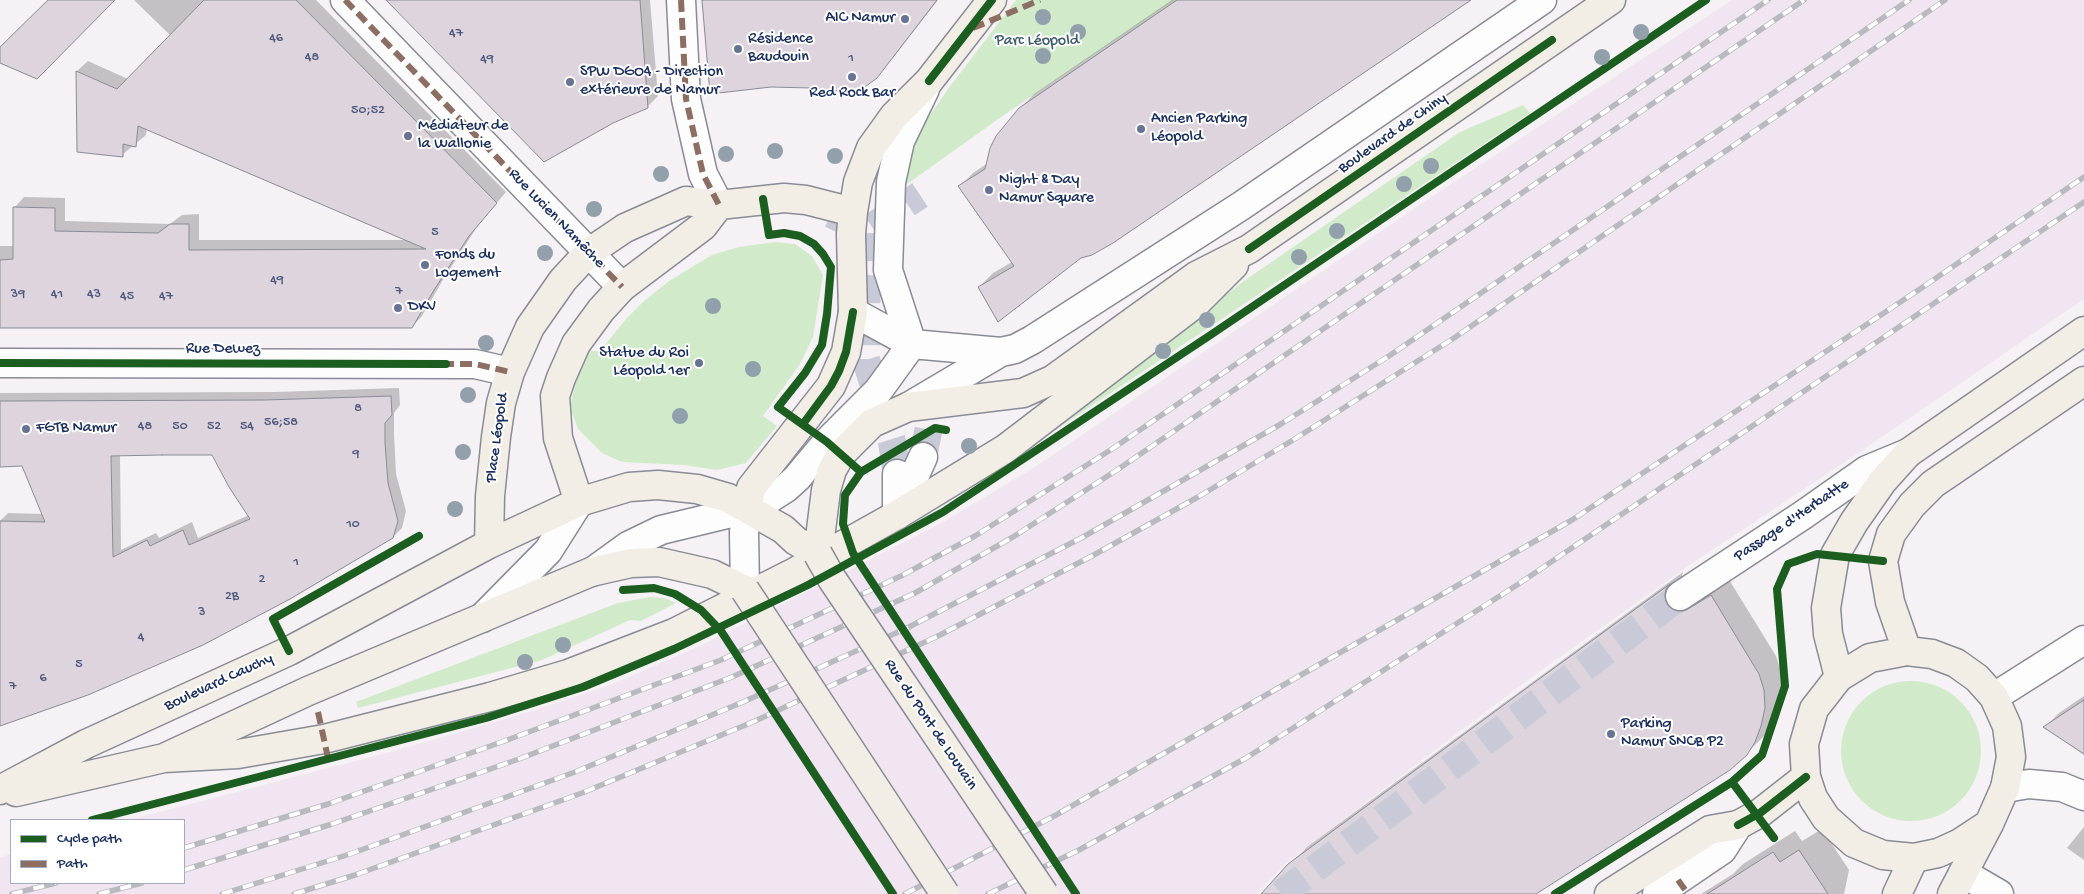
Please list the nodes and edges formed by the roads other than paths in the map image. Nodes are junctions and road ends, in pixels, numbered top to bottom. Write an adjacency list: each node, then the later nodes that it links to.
1 (345, 0): 11 (street, Rue Lucien Namêche)
2 (681, 0): 7 (street)
3 (992, 0): 6 (main road)
4 (1542, 0): 16 (street)
5 (1611, 0): 10 (main road, Boulevard de Chiny)
6 (929, 82): 8 (main road); 9 (street)
7 (719, 205): 8 (main road, Place Léopold); 11 (main road, Place Léopold); 12 (main road)
8 (854, 212): 9 (street); 13 (main road)
9 (889, 224): 15 (street)
10 (1249, 249): 20 (main road, Boulevard de Chiny); 26 (main road)
11 (588, 253): 12 (street, Rue Lucien Namêche); 18 (main road, Place Léopold)
12 (622, 287): 24 (main road)
13 (853, 312): 15 (street); 25 (main road)
14 (2084, 331): 21 (main road)
15 (912, 344): 16 (street); 25 (street)
16 (1001, 352): 20 (street)
17 (0, 363): 18 (street, Rue Dewez)
18 (510, 372): 27 (main road, Place Léopold)
19 (2084, 382): 34 (main road)
20 (908, 407): 28 (main road, Boulevard de Chiny)
21 (1908, 453): 31 (street, Passage d'Herbatte); 35 (main road)
22 (923, 457): 26 (street)
23 (897, 474): 26 (street)
24 (578, 502): 25 (main road); 27 (main road); 32 (street)
25 (748, 509): 28 (main road); 29 (street); 30 (street)
26 (897, 515): 37 (main road)
27 (489, 544): 40 (main road, Boulevard Cauchy)
28 (818, 554): 49 (main road, Rue du Pont de Louvain, bridge)
29 (591, 572): 30 (main road); 32 (main road)
30 (745, 590): 48 (main road, bridge)
31 (1680, 596)
32 (482, 618): 37 (main road)
33 (2083, 641): 36 (street)
34 (1907, 651): 35 (main road); 36 (main road)
35 (1839, 677): 38 (main road)
36 (1994, 697): 39 (main road)
37 (164, 758): 41 (main road)
38 (1806, 778): 44 (main road); 45 (main road)
39 (2005, 788): 42 (street); 43 (main road)
40 (0, 790)
41 (0, 796)
42 (2084, 796)
43 (1989, 824): 45 (main road); 46 (main road)
44 (1738, 825): 47 (street); 50 (main road)
45 (1914, 858): 51 (main road)
46 (1957, 883): 52 (street)
47 (1674, 889)
48 (945, 894)
49 (1044, 894)
50 (1609, 894)
51 (1897, 894)
52 (1999, 894)

